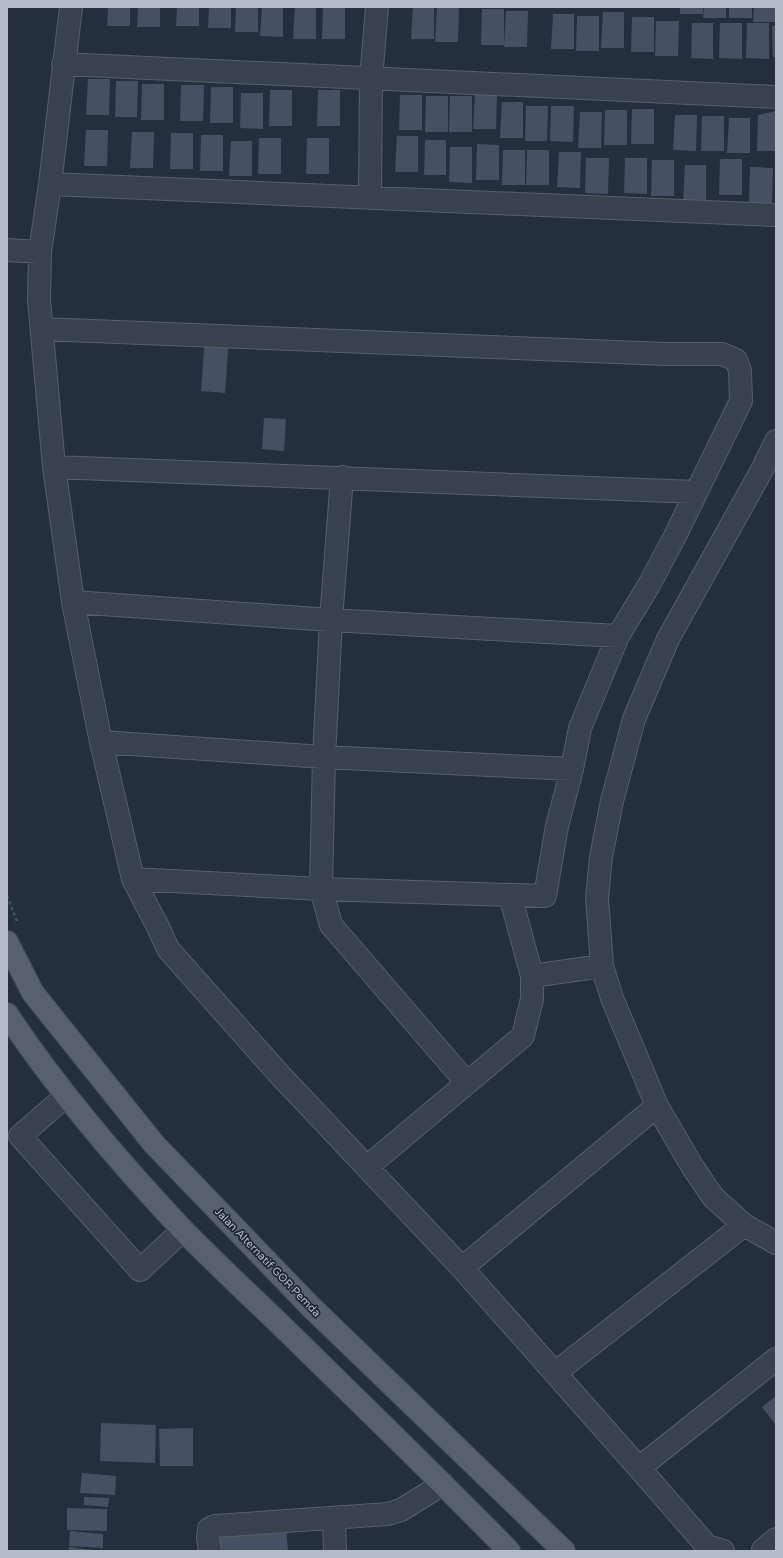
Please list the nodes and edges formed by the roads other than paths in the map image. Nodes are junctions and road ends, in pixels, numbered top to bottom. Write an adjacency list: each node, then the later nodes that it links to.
1 (71, 7): 3 (street)
2 (377, 7): 4 (street)
3 (63, 64): 4 (street); 6 (street)
4 (371, 79): 5 (street); 7 (street)
5 (776, 97)
6 (50, 184): 7 (street); 10 (street)
7 (370, 197): 8 (street)
8 (776, 215)
9 (7, 250): 10 (street)
10 (40, 252): 11 (street)
11 (42, 329): 13 (street); 15 (street)
12 (776, 441): 26 (street)
13 (54, 467): 14 (street); 16 (street)
14 (342, 478): 15 (street); 17 (street)
15 (696, 492): 18 (street)
16 (73, 602): 17 (street); 19 (street)
17 (331, 620): 18 (street); 20 (street)
18 (618, 636): 21 (street)
19 (101, 742): 20 (street); 22 (street)
20 (324, 757): 21 (street); 23 (street)
21 (572, 769): 24 (street)
22 (133, 879): 23 (street); 32 (street)
23 (320, 889): 24 (street); 29 (street)
24 (510, 894): 27 (street)
25 (7, 942): 47 (main road, Jalan Alternatif GOR Pemda)
26 (602, 966): 27 (street); 31 (street)
27 (532, 976): 29 (street)
28 (7, 1014): 30 (main road)
29 (468, 1083): 32 (street)
30 (66, 1096): 34 (main road); 34 (street)
31 (657, 1106): 33 (street); 36 (street)
32 (367, 1167): 36 (street)
33 (744, 1225): 35 (street); 38 (street)
34 (183, 1230): 40 (main road)
35 (776, 1243)
36 (462, 1268): 38 (street)
37 (776, 1359): 39 (street)
38 (555, 1373): 39 (street)
39 (639, 1468): 48 (street)
40 (443, 1484): 41 (street); 46 (main road)
41 (334, 1518): 44 (street); 45 (street)
42 (776, 1539): 49 (street)
43 (776, 1549): 49 (street)
44 (210, 1551)
45 (335, 1551)
46 (509, 1551)
47 (564, 1551)
48 (723, 1551)
49 (762, 1551)

